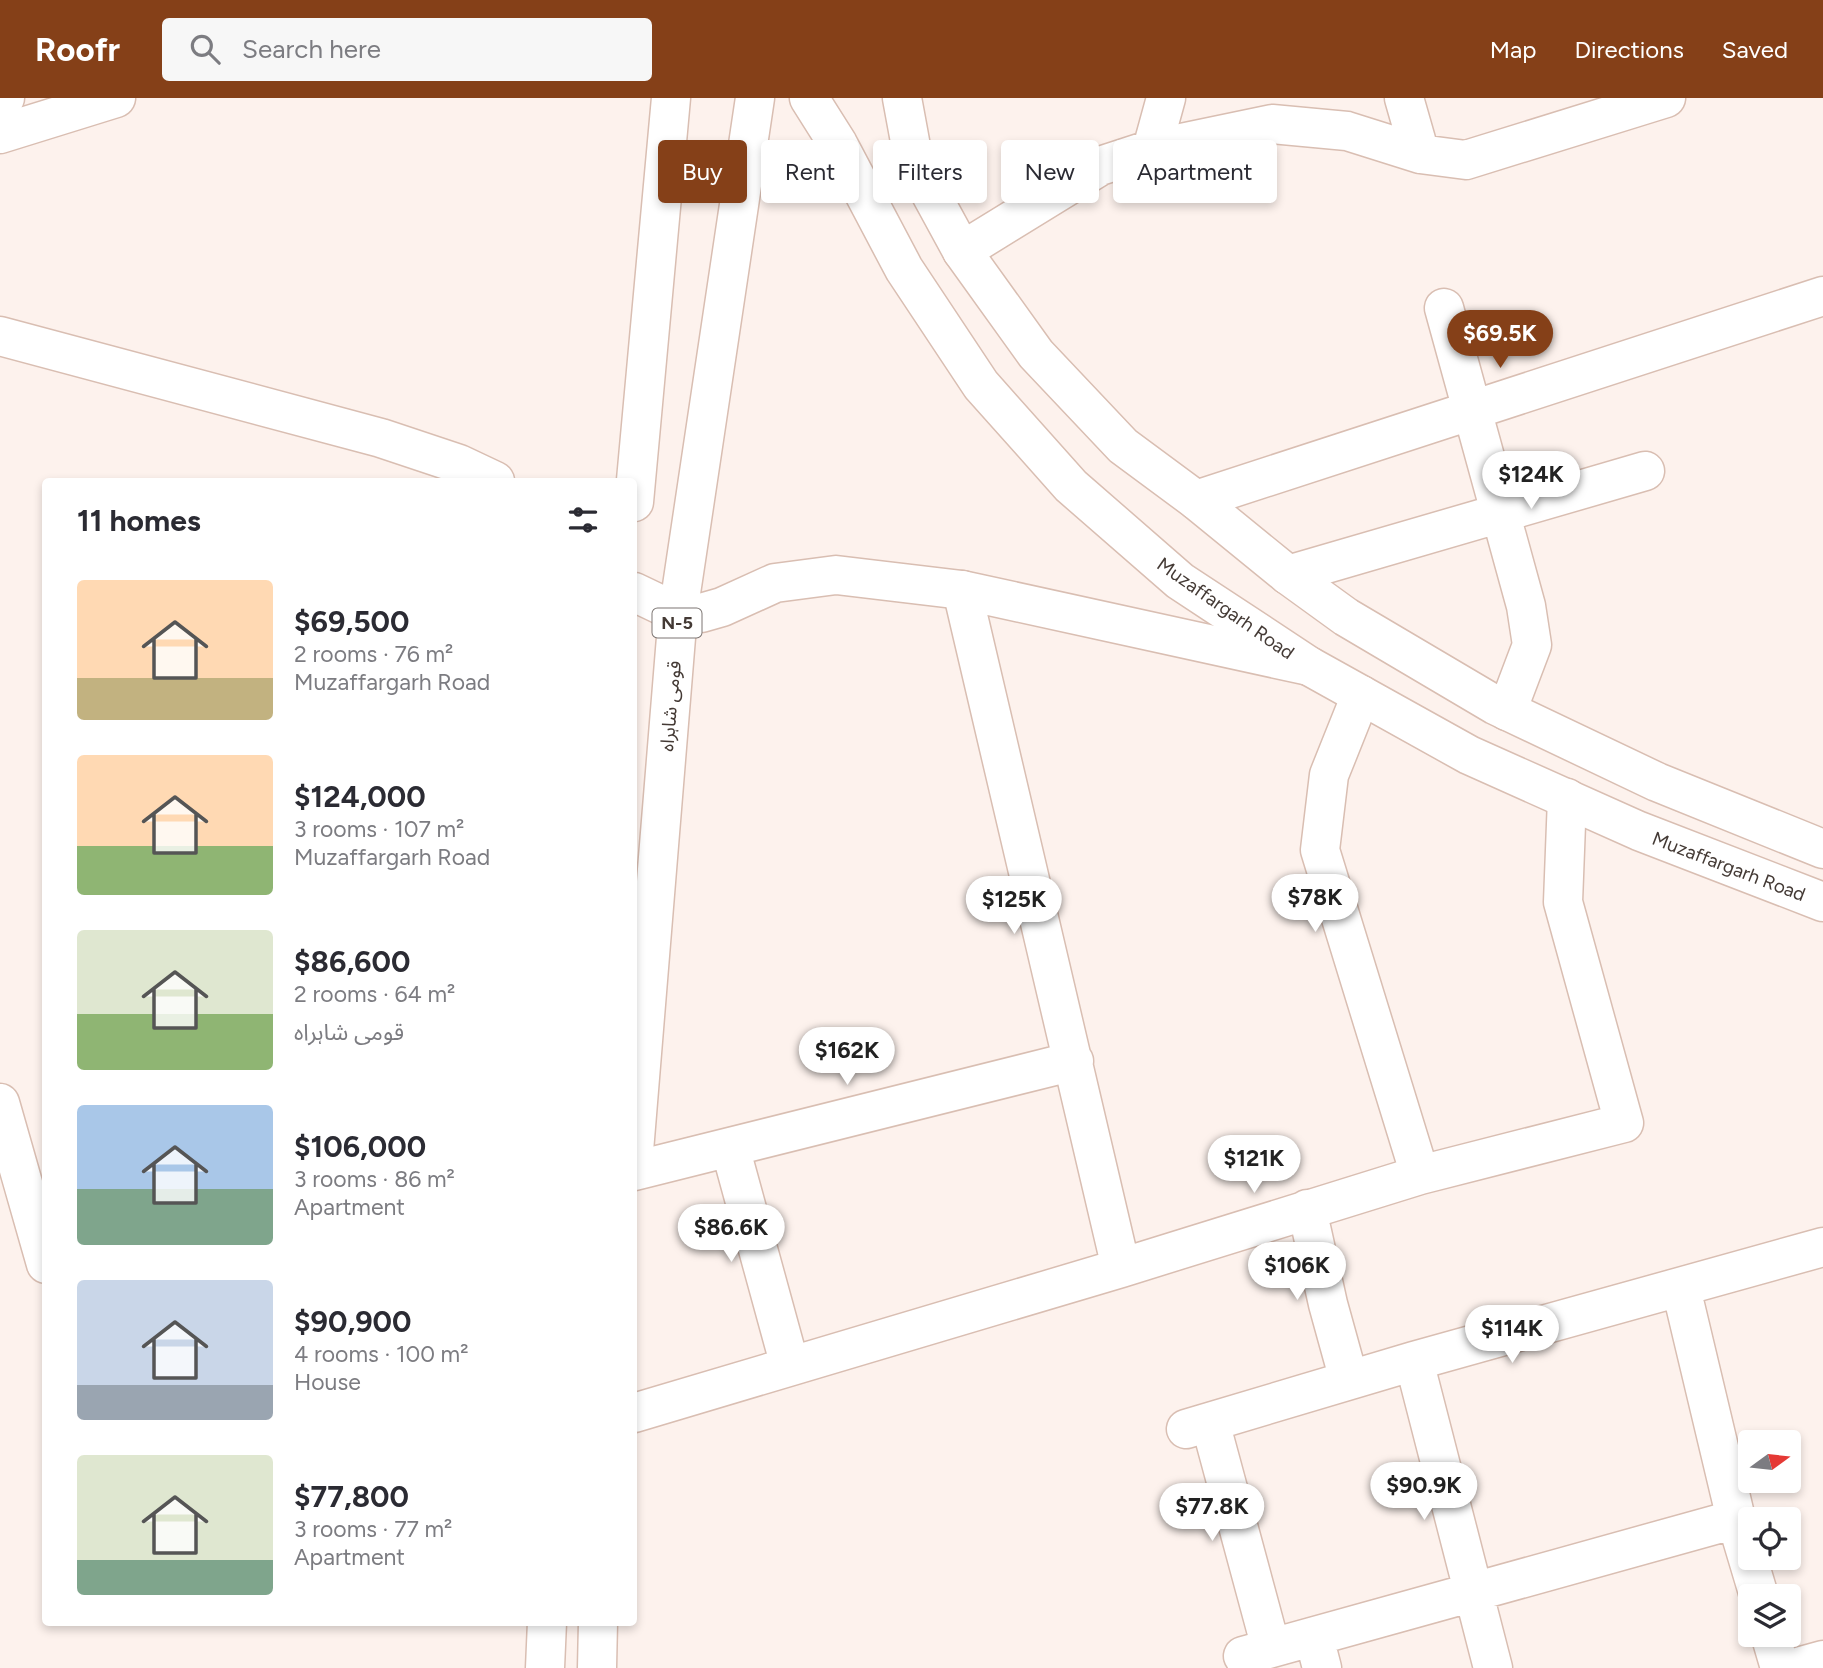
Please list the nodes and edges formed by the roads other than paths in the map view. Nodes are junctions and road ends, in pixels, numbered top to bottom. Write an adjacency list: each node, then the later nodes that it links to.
1 (5, 98): 10 (main road)
2 (116, 98): 11 (main road)
3 (671, 98): 23 (main road)
4 (755, 98): 29 (main road, قومی شاہراہ / N-5)
5 (809, 98): 30 (main road, Muzaffargarh Road)
6 (902, 98): 16 (main road)
7 (1166, 98): 12 (main road)
8 (1404, 98): 14 (main road)
9 (1666, 98): 14 (main road)
10 (0, 100)
11 (0, 135)
12 (1154, 140)
13 (1195, 140): 14 (main road)
14 (1420, 154)
15 (1113, 162): 16 (main road)
16 (962, 251): 24 (main road)
17 (1823, 296): 20 (main road)
18 (1444, 308): 20 (main road)
19 (0, 335): 22 (main road)
20 (1473, 410): 24 (main road); 25 (main road)
21 (1644, 471): 25 (main road)
22 (489, 478)
23 (636, 478)
24 (1196, 500): 26 (main road)
25 (1500, 514): 26 (main road); 32 (main road)
26 (1288, 575): 32 (main road)
27 (962, 590): 29 (main road); 30 (main road); 36 (main road)
28 (637, 593): 29 (main road)
29 (678, 613): 38 (main road, قومی شاہراہ / N-5)
30 (1308, 666): 31 (main road, Muzaffargarh Road)
31 (1362, 695): 33 (main road, Muzaffargarh Road); 41 (main road)
32 (1507, 711): 34 (main road)
33 (1567, 799): 35 (main road, Muzaffargarh Road); 41 (main road)
34 (1823, 849)
35 (1823, 902)
36 (1074, 1061): 39 (main road); 45 (main road)
37 (0, 1102): 44 (main road)
38 (637, 1114)
39 (730, 1147): 40 (main road); 48 (main road)
40 (637, 1170)
41 (1420, 1175): 42 (main road)
42 (1307, 1209): 45 (main road); 49 (main road)
43 (1823, 1247): 46 (main road)
44 (42, 1250)
45 (1121, 1268): 48 (main road)
46 (1681, 1287): 47 (main road); 51 (main road)
47 (1414, 1361): 49 (main road); 53 (main road)
48 (790, 1366): 50 (main road)
49 (1349, 1380): 57 (main road)
50 (637, 1412)
51 (1736, 1519): 52 (main road); 53 (main road)
52 (1755, 1584)
53 (1474, 1593): 57 (main road); 61 (main road)
54 (547, 1626): 59 (main road)
55 (598, 1626): 60 (main road)
56 (1774, 1647): 62 (main road)
57 (1318, 1652)
58 (1823, 1660): 63 (main road)
59 (545, 1668)
60 (597, 1668)
61 (1493, 1668)
62 (1780, 1668)
63 (1794, 1668)

